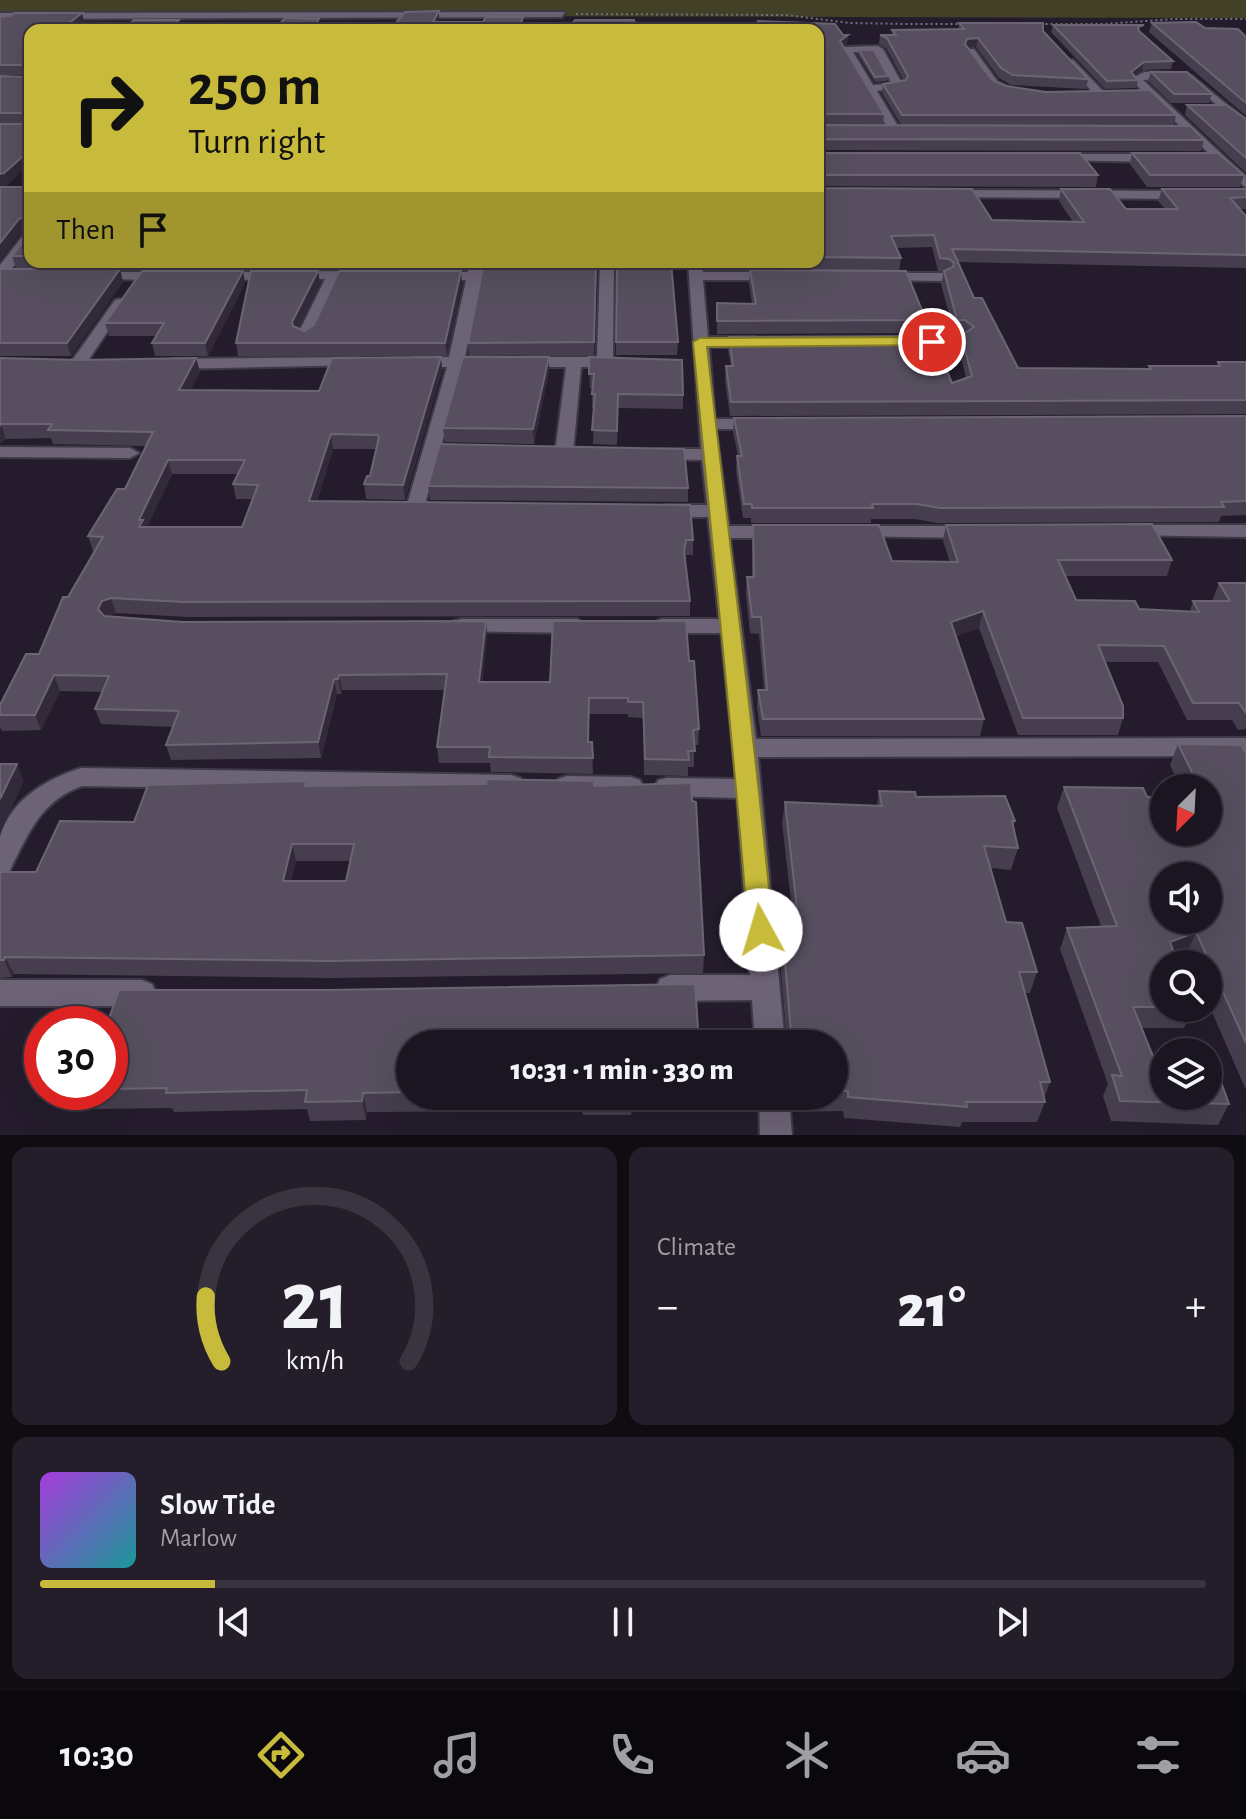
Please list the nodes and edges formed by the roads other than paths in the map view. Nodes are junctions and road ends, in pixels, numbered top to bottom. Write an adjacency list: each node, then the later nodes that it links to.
1 (562, 14): 2 (street)
2 (0, 16)
3 (971, 51): 8 (street)
4 (1063, 55): 10 (street)
5 (1176, 65): 6 (street)
6 (1187, 75): 13 (street); 17 (street)
7 (869, 88): 7 (street); 20 (street)
8 (1014, 91)
9 (1079, 94): 10 (street)
10 (1100, 94): 11 (street)
11 (1113, 94)
12 (1139, 94): 13 (street)
13 (1152, 94): 14 (street)
14 (1169, 109): 15 (street); 23 (street)
15 (1183, 109)
16 (1212, 109): 17 (street)
17 (1226, 109): 18 (street)
18 (1246, 126)
19 (881, 131): 20 (street)
20 (895, 131): 21 (street)
21 (911, 131)
22 (1175, 131): 23 (street)
23 (1190, 131): 27 (street)
24 (1050, 158): 25 (street)
25 (1174, 158)
26 (1204, 158): 27 (street)
27 (1220, 158): 28 (street)
28 (1246, 184)
29 (939, 194): 32 (street)
30 (1231, 194): 31 (street)
31 (1246, 194)
32 (1200, 195)
33 (24, 245): 37 (street)
34 (607, 268): 55 (street)
35 (476, 269): 42 (street); 53 (street)
36 (696, 269): 43 (street); 50 (street)
37 (5, 275)
38 (334, 275): 40 (street); 41 (street); 46 (street)
39 (77, 276): 40 (street)
40 (138, 276): 58 (street)
41 (381, 276)
42 (412, 276)
43 (788, 276)
44 (865, 276): 45 (street)
45 (942, 277)
46 (305, 336)
47 (961, 341): 49 (street)
48 (776, 342): 50 (street)
49 (884, 342)
50 (696, 356): 59 (street)
51 (376, 362): 57 (street)
52 (405, 362): 53 (street)
53 (456, 362): 54 (street); 66 (street)
54 (574, 362): 55 (street); 63 (street)
55 (605, 362): 56 (street)
56 (632, 362)
57 (156, 364)
58 (77, 365)
59 (707, 424): 60 (street); 65 (street)
60 (770, 424)
61 (0, 452): 62 (street)
62 (130, 453)
63 (564, 453)
64 (637, 454): 65 (street)
65 (711, 455): 68 (street)
66 (390, 508)
67 (644, 511): 68 (street)
68 (719, 522): 71 (street); 77 (street)
69 (1118, 531): 70 (street)
70 (1246, 531)
71 (799, 532)
72 (831, 532): 73 (street)
73 (990, 532)
74 (443, 626): 75 (street)
75 (602, 626)
76 (633, 626): 77 (street)
77 (729, 626): 79 (street)
78 (1246, 747): 79 (street)
79 (745, 748): 80 (street)
80 (747, 789): 81 (street); 82 (street)
81 (0, 865)
82 (766, 987): 83 (street); 86 (street)
83 (639, 989)
84 (0, 993): 85 (street)
85 (174, 994)
86 (769, 1030)
87 (775, 1110): 88 (street)
88 (776, 1135)

